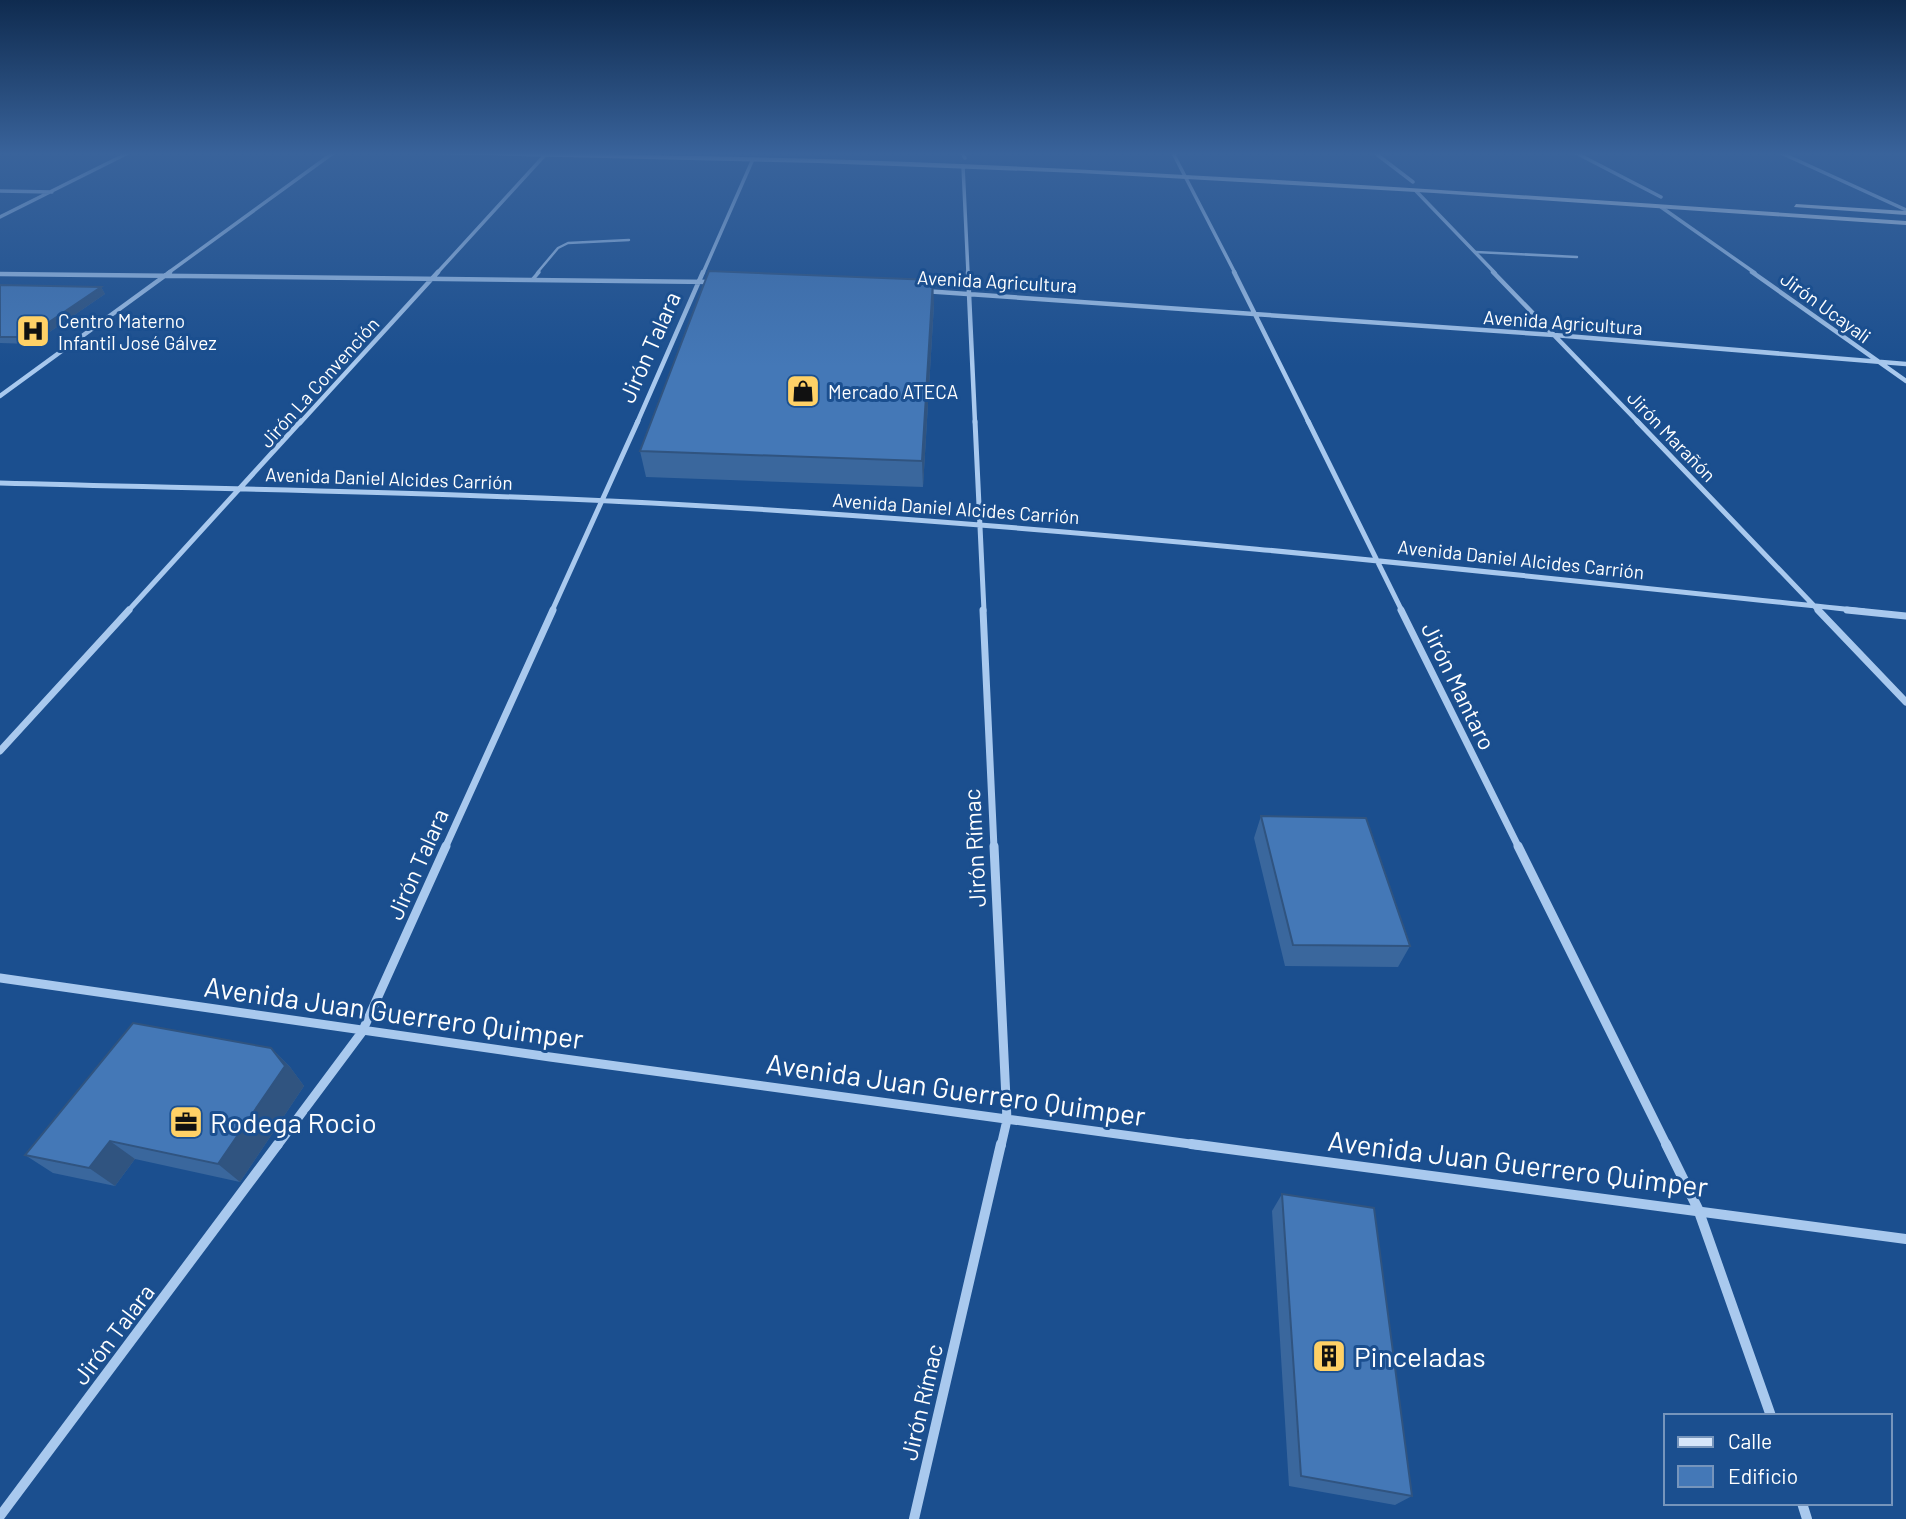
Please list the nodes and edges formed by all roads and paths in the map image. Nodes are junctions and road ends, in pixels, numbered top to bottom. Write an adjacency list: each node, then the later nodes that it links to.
1 (236, 224): 12 (street)
2 (482, 224): 13 (street, Jirón La Convención)
3 (724, 224): 15 (street, Jirón Talara)
4 (965, 224): 18 (street, Jirón Rímac)
5 (1210, 224): 19 (street, Jirón Mantaro)
6 (1448, 224): 9 (street, Jirón Marañón)
7 (1685, 224): 21 (street, Jirón Ucayali)
8 (629, 240): 14 (lane)
9 (1476, 252): 10 (lane); 20 (street, Jirón Marañón)
10 (1577, 257)
11 (0, 274): 12 (street)
12 (166, 275): 13 (street); 24 (street)
13 (433, 277): 14 (street); 26 (street, Jirón La Convención)
14 (533, 279): 15 (street)
15 (698, 282): 16 (street); 27 (street, Jirón Talara)
16 (725, 283)
17 (914, 290): 18 (street, Avenida Agricultura)
18 (968, 292): 19 (street, Avenida Agricultura); 28 (street, Jirón Rímac)
19 (1255, 313): 20 (street, Avenida Agricultura); 29 (street, Jirón Mantaro)
20 (1554, 335): 21 (street, Avenida Agricultura); 30 (street, Jirón Marañón)
21 (1878, 361): 22 (street, Avenida Agricultura); 23 (street, Jirón Ucayali)
22 (1906, 364)
23 (1906, 381)
24 (0, 396)
25 (0, 484): 26 (street, Avenida Daniel Alcides Carrión)
26 (239, 490): 27 (street, Avenida Daniel Alcides Carrión); 33 (street, Jirón La Convención)
27 (603, 500): 28 (street, Avenida Daniel Alcides Carrión); 35 (street, Jirón Talara)
28 (979, 524): 29 (street, Avenida Daniel Alcides Carrión); 36 (street, Jirón Rímac)
29 (1378, 560): 30 (street, Avenida Daniel Alcides Carrión); 37 (street, Jirón Mantaro)
30 (1817, 607): 31 (street, Avenida Daniel Alcides Carrión); 32 (street, Jirón Marañón)
31 (1906, 617)
32 (1906, 702)
33 (0, 751)
34 (0, 978): 35 (street, Avenida Juan Guerrero Quimper)
35 (362, 1032): 36 (street, Avenida Juan Guerrero Quimper); 40 (street, Jirón Talara)
36 (1007, 1119): 37 (street, Avenida Juan Guerrero Quimper); 41 (street, Jirón Rímac)
37 (1698, 1209): 38 (street, Avenida Juan Guerrero Quimper); 39 (street, Jirón Mantaro)
38 (1906, 1239)
39 (1771, 1414)
40 (0, 1517)
41 (914, 1519)

